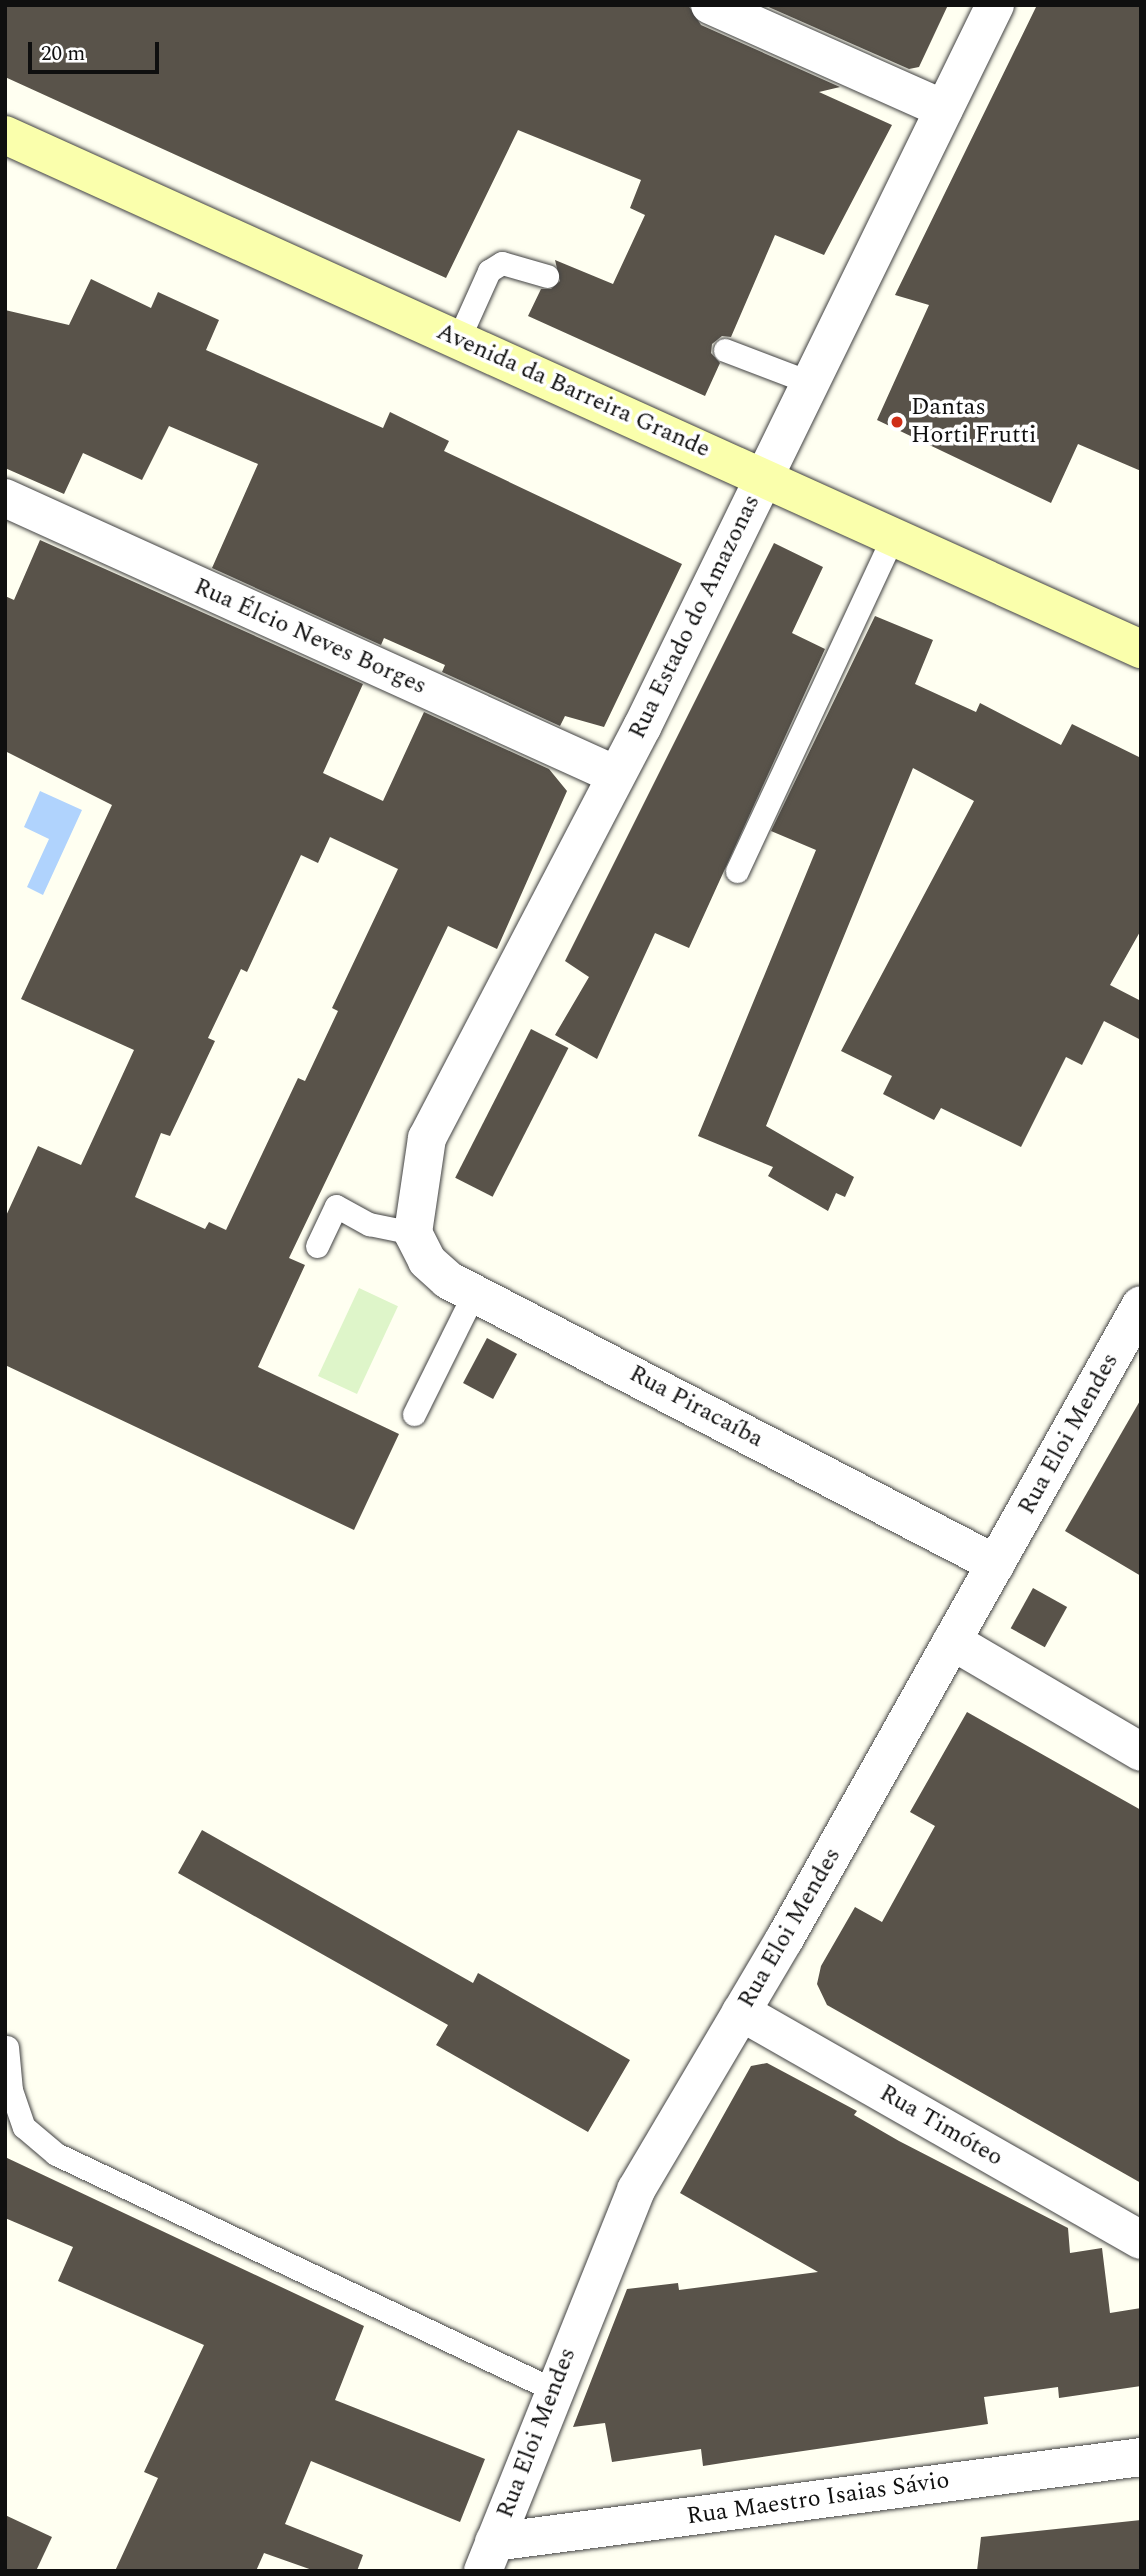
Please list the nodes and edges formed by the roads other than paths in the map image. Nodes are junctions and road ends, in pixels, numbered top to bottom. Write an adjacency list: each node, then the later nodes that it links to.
1 (710, 5): 3 (street)
2 (995, 5): 3 (street, Rua Estado do Amazonas)
3 (944, 108): 8 (street, Rua Estado do Amazonas)
4 (5, 135): 6 (main road, Avenida da Barreira Grande)
5 (547, 276): 6 (lane)
6 (458, 340): 9 (main road, Avenida da Barreira Grande)
7 (725, 351): 8 (lane)
8 (809, 382): 9 (street, Rua Estado do Amazonas)
9 (764, 477): 11 (main road, Avenida da Barreira Grande); 13 (street, Rua Estado do Amazonas)
10 (5, 498): 13 (street, Rua Élcio Neves Borges)
11 (893, 536): 12 (main road, Avenida da Barreira Grande); 14 (lane)
12 (1141, 649)
13 (615, 775): 15 (street, Rua Estado do Amazonas)
14 (737, 871)
15 (413, 1233): 16 (lane); 17 (street, Rua Piracaíba)
16 (317, 1246)
17 (474, 1293): 19 (lane); 20 (street, Rua Piracaíba)
18 (1141, 1305): 20 (street, Rua Eloi Mendes)
19 (414, 1414)
20 (996, 1564): 21 (street, Rua Eloi Mendes)
21 (952, 1641): 22 (street); 23 (street, Rua Eloi Mendes)
22 (1141, 1752)
23 (741, 2012): 25 (street, Rua Timóteo); 26 (street, Rua Eloi Mendes)
24 (7, 2047): 26 (lane)
25 (1141, 2240)
26 (554, 2389): 28 (street, Rua Eloi Mendes)
27 (1141, 2457): 28 (street, Rua Maestro Isaias Sávio)
28 (489, 2556)

